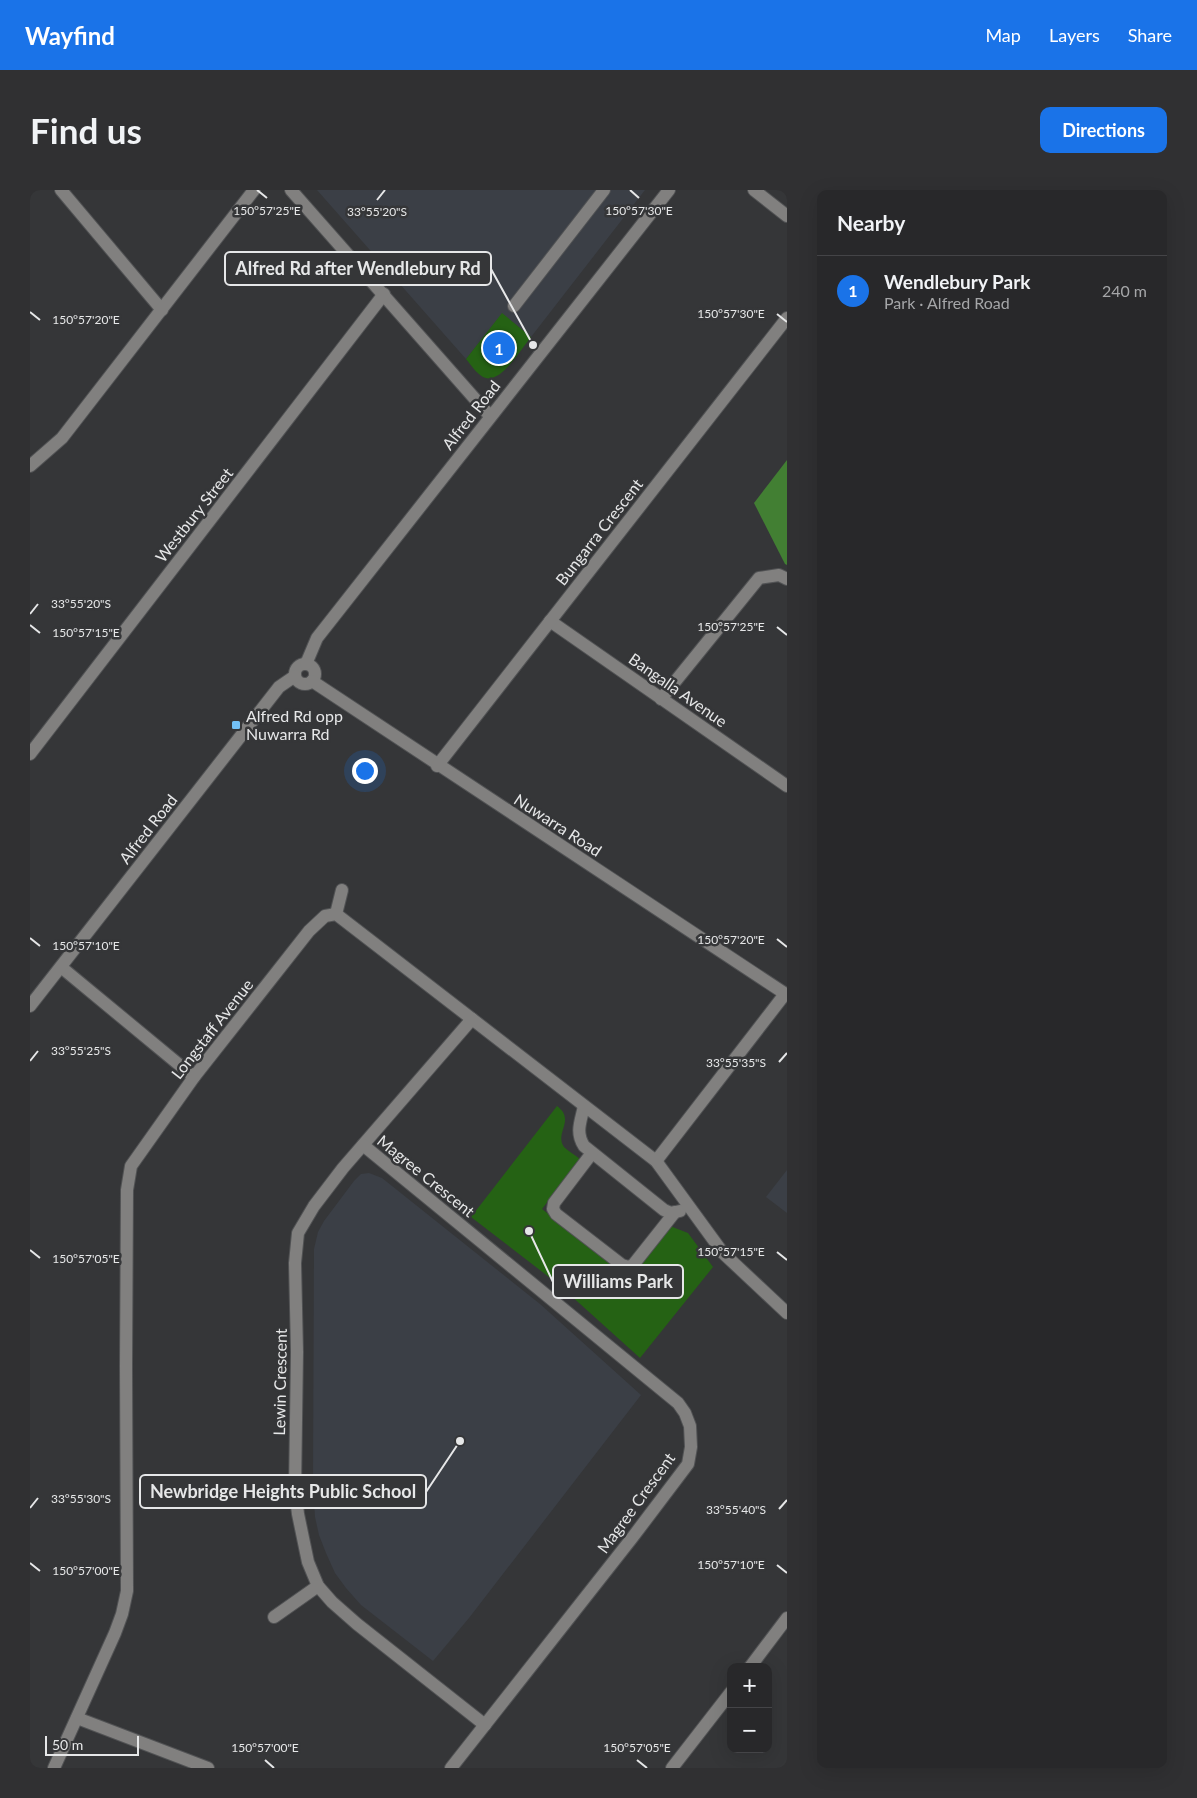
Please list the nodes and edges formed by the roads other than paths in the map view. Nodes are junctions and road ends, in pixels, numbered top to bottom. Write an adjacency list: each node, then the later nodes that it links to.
1 (61, 190): 10 (street)
2 (254, 190): 10 (street)
3 (291, 190): 8 (street)
4 (604, 190): 9 (street)
5 (669, 190): 12 (street, Alfred Road)
6 (754, 190): 7 (street)
7 (787, 216)
8 (384, 294): 12 (street); 20 (street, Westbury Street)
9 (514, 306)
10 (162, 310): 13 (street)
11 (787, 318): 15 (street, Bungarra Crescent)
12 (490, 416): 16 (street, Alfred Road)
13 (30, 466)
14 (787, 579): 19 (street)
15 (550, 621): 19 (street, Bangalla Avenue); 21 (street, Bungarra Crescent)
16 (306, 664): 17 (street); 18 (street)
17 (295, 676): 18 (street); 25 (street, Alfred Road)
18 (312, 682): 21 (street, Nuwarra Road)
19 (661, 699): 22 (street, Bangalla Avenue)
20 (30, 754)
21 (438, 766): 26 (street, Nuwarra Road)
22 (787, 786)
23 (342, 890): 24 (street)
24 (336, 914): 28 (street); 29 (street, Longstaff Avenue)
25 (61, 967): 27 (street, Alfred Road); 29 (street)
26 (786, 995): 33 (street)
27 (30, 1006)
28 (472, 1019): 30 (street); 31 (street, Lewin Crescent)
29 (194, 1078): 42 (street, Longstaff Avenue)
30 (584, 1106): 32 (street); 33 (street)
31 (363, 1145): 37 (street, Lewin Crescent); 43 (street, Magree Crescent)
32 (592, 1153): 35 (street); 35 (street)
33 (656, 1161): 34 (street)
34 (690, 1208): 35 (street); 36 (street)
35 (675, 1212)
36 (787, 1313)
37 (318, 1586): 38 (street); 43 (street, Lewin Crescent)
38 (274, 1616)
39 (787, 1618): 40 (street)
40 (753, 1663)
41 (727, 1697): 47 (street)
42 (76, 1718): 44 (street, Longstaff Avenue); 45 (street)
43 (485, 1724): 46 (street, Magree Crescent)
44 (54, 1768)
45 (208, 1768)
46 (451, 1768)
47 (672, 1768)

